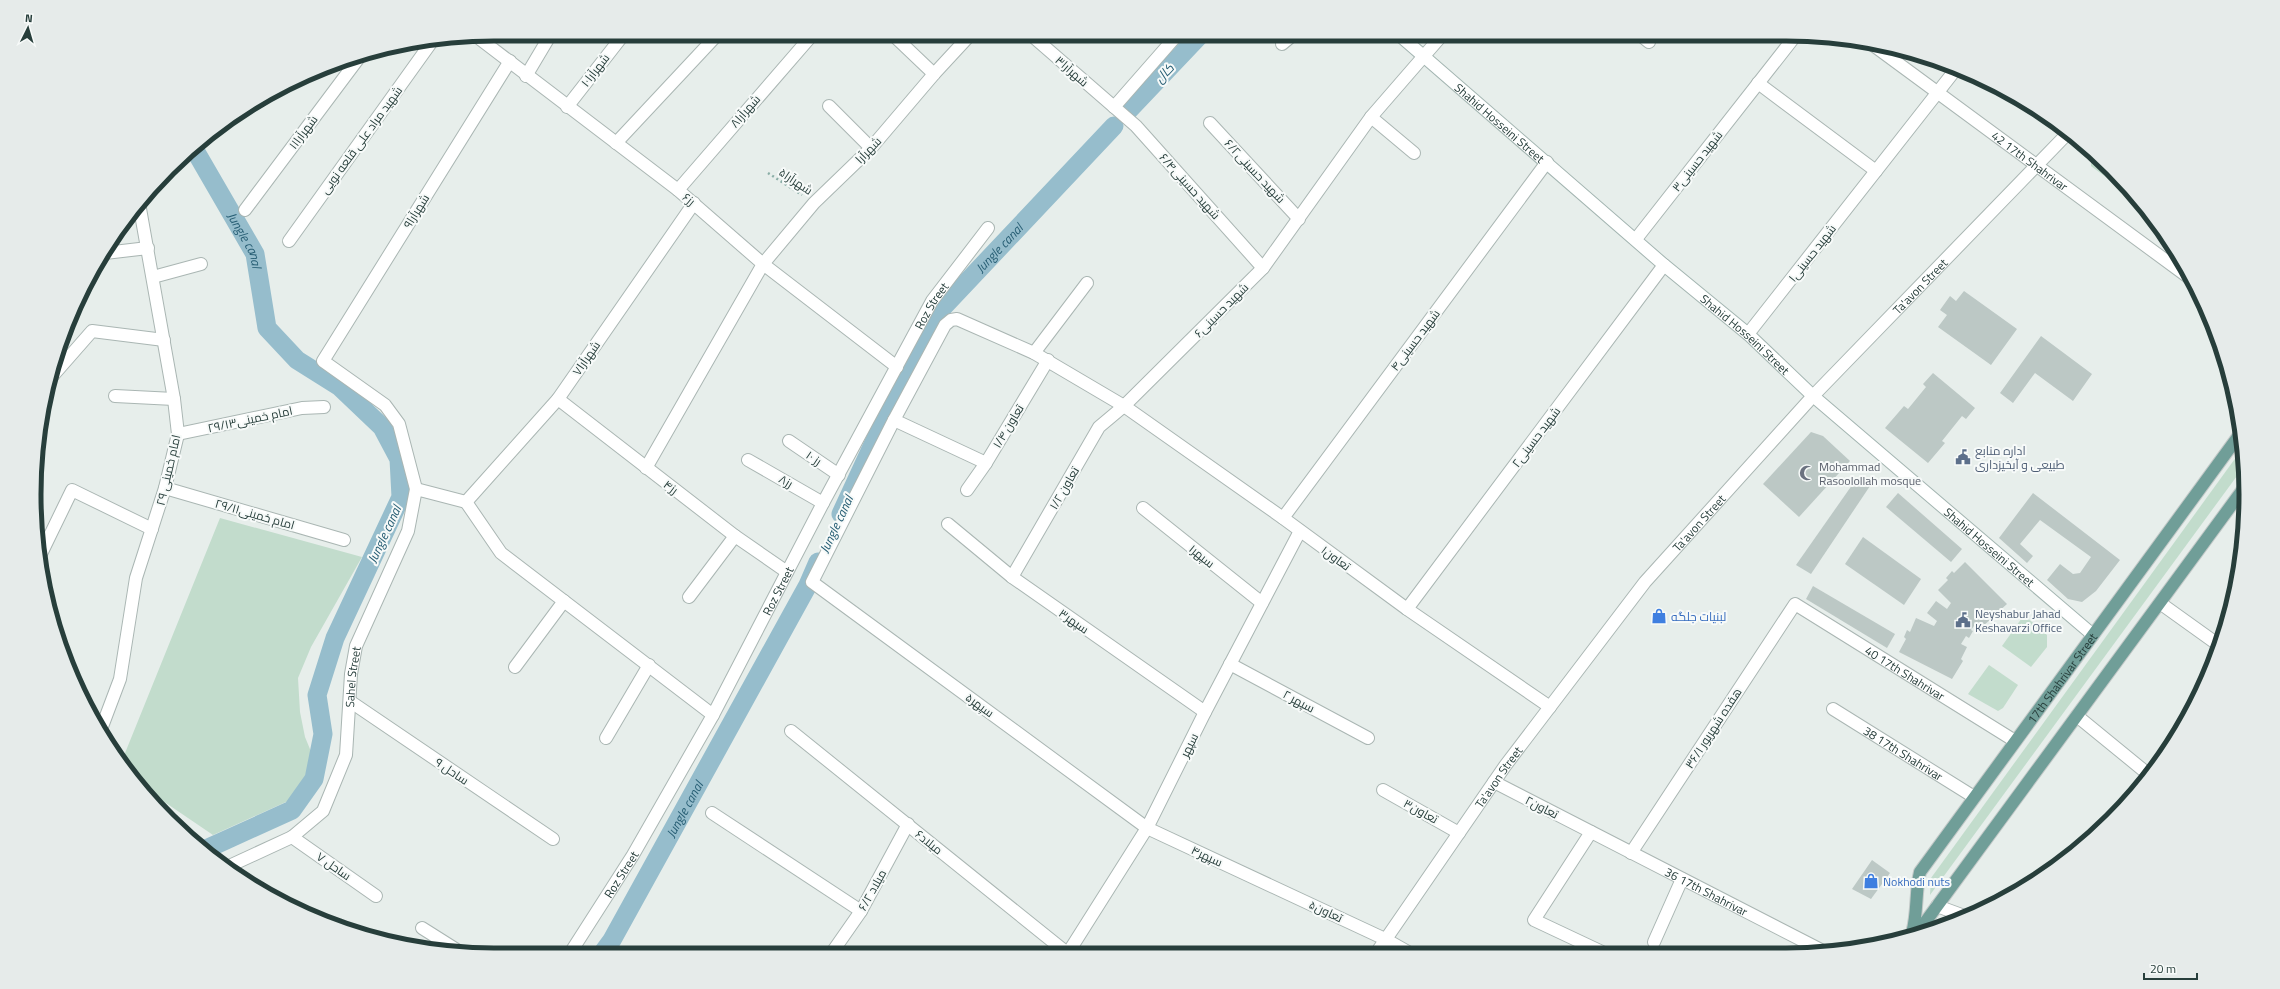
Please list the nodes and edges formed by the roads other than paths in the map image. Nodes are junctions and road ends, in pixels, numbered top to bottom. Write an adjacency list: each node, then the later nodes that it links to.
1 (483, 41): 18 (street, رز۶)
2 (547, 41): 22 (street)
3 (619, 41): 26 (street, شهرآرا۱۰)
4 (711, 41): 31 (street)
5 (807, 41): 37 (street, شهرآرا۸)
6 (899, 41): 21 (street)
7 (964, 41): 21 (street, شهرآرا)
8 (1038, 41): 27 (street, شهرآرا۳)
9 (1172, 41): 27 (street)
10 (1286, 41): 14 (street)
11 (1406, 41): 17 (street, Shahid Hosseini Street)
12 (1436, 41): 17 (street, شهید حسینی۶)
13 (1791, 41): 23 (street, شهید حسینی۳)
14 (1282, 44)
15 (429, 46): 44 (street, شهید مراد علی قلعه نویی)
16 (1882, 52): 24 (street, 42 17th Shahrivar)
17 (1422, 56): 28 (street, شهید حسینی۶); 34 (street, Shahid Hosseini Street)
18 (510, 61): 22 (street, رز۶); 75 (street, شهرآرا۹)
19 (354, 63): 39 (street, شهرآرا۱۱)
20 (1953, 73): 24 (street, شهید حسینی۱)
21 (934, 74): 32 (street, شهرآرا)
22 (526, 76): 26 (street, رز۶)
23 (1758, 83): 36 (street); 43 (street, شهید حسینی۳)
24 (1938, 93): 35 (street, 42 17th Shahrivar); 36 (street, شهید حسینی۱)
25 (829, 106): 32 (street)
26 (567, 107): 31 (street, رز۶)
27 (1114, 107): 50 (street, شهید حسینی۶/۴)
28 (1371, 117): 33 (street); 41 (street, شهید حسینی۶)
29 (1210, 123): 41 (street, شهید حسینی۶/۲)
30 (2064, 137): 35 (street, Ta'avon Street)
31 (616, 143): 37 (street, رز۶)
32 (872, 148): 48 (street, شهرآرا)
33 (1414, 153)
34 (1547, 162): 43 (street, Shahid Hosseini Street); 81 (street, شهید حسینی۴)
35 (2038, 166): 51 (street, 42 17th Shahrivar); 61 (street, Ta'avon Street)
36 (1876, 171): 54 (street, شهید حسینی۱)
37 (678, 190): 38 (street, رز۶)
38 (694, 203): 48 (street, رز۶); 63 (street, شهرآرا۷)
39 (245, 210)
40 (141, 211): 45 (street, امام خمینی ۲۹)
41 (1299, 219): 50 (street, شهید حسینی۶)
42 (988, 228): 58 (street, Roz Street)
43 (1636, 239): 49 (street, Shahid Hosseini Street)
44 (289, 241)
45 (148, 248): 46 (street); 52 (street, امام خمینی ۲۹)
46 (111, 252)
47 (201, 264): 52 (street)
48 (763, 264): 58 (street, رز۶); 72 (street, شهرآرا)
49 (1664, 265): 54 (street, Shahid Hosseini Street); 95 (street, شهید حسینی۲)
50 (1263, 268): 64 (street, شهید حسینی۶)
51 (2179, 270)
52 (153, 277): 55 (street, امام خمینی ۲۹)
53 (1086, 282): 56 (street)
54 (1748, 334): 61 (street, Shahid Hosseini Street)
55 (164, 340): 59 (street); 62 (street, امام خمینی ۲۹)
56 (1034, 353): 57 (street); 66 (street)
57 (1048, 360): 64 (street); 71 (street, تعاون ۱/۴)
58 (897, 367): 73 (street, Roz Street)
59 (59, 369)
60 (115, 396): 62 (street)
61 (1813, 396): 96 (street, Shahid Hosseini Street); 102 (street, Ta'avon Street)
62 (174, 399): 67 (street, امام خمینی ۲۹)
63 (558, 399): 72 (street, رز۴); 78 (street, شهرآرا۷)
64 (1124, 406): 81 (street, تعاون۱); 89 (street, تعاون ۱/۲)
65 (324, 407): 67 (street, امام خمینی۲۹/۱۳)
66 (894, 420): 71 (street); 118 (street, سپهر۵)
67 (178, 434): 74 (street, امام خمینی ۲۹)
68 (2236, 440): 96 (main road, 17th Shahrivar Street)
69 (789, 441): 73 (street, رز ۱۰)
70 (748, 460): 79 (street, رز۸)
71 (986, 463): 76 (street, تعاون ۱/۴)
72 (646, 468): 85 (street, رز۴)
73 (839, 475): 79 (street, Roz Street)
74 (165, 488): 83 (street, امام خمینی ۲۹); 86 (street, امام خمینی۲۹/۱۱)
75 (416, 489): 78 (street); 101 (street, Sahel Street)
76 (967, 490)
77 (2239, 495): 93 (main road)
78 (466, 502): 91 (street)
79 (823, 503): 88 (street, Roz Street)
80 (1143, 508): 92 (street, سپهر۱)
81 (1283, 518): 84 (street, تعاون۱)
82 (948, 524): 89 (street, سپهر۳)
83 (152, 529): 87 (street); 107 (street, امام خمینی ۲۹)
84 (1300, 531): 92 (street, سپهر); 95 (street, تعاون۱)
85 (735, 536): 88 (street, رز۴); 90 (street)
86 (344, 540)
87 (44, 547)
88 (787, 572): 105 (street, Roz Street)
89 (1012, 577): 104 (street, سپهر۳)
90 (689, 597)
91 (564, 601): 99 (street); 100 (street)
92 (1262, 603): 98 (street, سپهر)
93 (2160, 603): 97 (street); 106 (main road)
94 (1795, 604): 111 (street, 40 17th Shahrivar); 123 (street, هفده شهریور ۳۶/۱)
95 (1407, 609): 102 (street, تعاون۱)
96 (2093, 635): 111 (main road, 17th Shahrivar Street)
97 (2214, 642)
98 (1230, 664): 104 (street, سپهر); 110 (street, سپهر ۲)
99 (649, 665): 105 (street); 109 (street)
100 (515, 667)
101 (351, 702): 121 (street, Sahel Street); 122 (street, ساحل ۹)
102 (1550, 707): 113 (street, Ta'avon Street)
103 (1833, 709): 115 (street, 38 17th Shahrivar)
104 (1205, 712): 118 (street, سپهر)
105 (713, 715): 138 (street, Roz Street)
106 (2077, 716): 112 (street); 128 (main road)
107 (103, 723)
108 (791, 731): 117 (street, میلاد۶)
109 (606, 738)
110 (1368, 738)
111 (2015, 741): 115 (main road, 17th Shahrivar Street)
112 (2145, 771)
113 (1494, 782): 119 (street, تعاون۲); 120 (street, Ta'avon Street)
114 (1383, 790): 120 (street, تعاون۳)
115 (1974, 797): 133 (main road, 17th Shahrivar Street)
116 (712, 813): 129 (street)
117 (908, 824): 129 (street, میلاد ۶/۲); 140 (street, میلاد۶)
118 (1147, 828): 126 (street, سپهر۴); 141 (street, سپهر)
119 (1590, 832): 123 (street, 36 17th Shahrivar); 144 (street)
120 (1459, 833): 134 (street, Ta'avon Street)
121 (292, 837): 124 (street, Sahel Street); 127 (street, ساحل ۷)
122 (553, 839)
123 (1631, 853): 125 (street, 36 17th Shahrivar)
124 (233, 864)
125 (1682, 879): 135 (street); 137 (street, 36 17th Shahrivar)
126 (1266, 884): 134 (street, تعاون۵)
127 (376, 896)
128 (1937, 906): 130 (street); 131 (main road)
129 (861, 911): 139 (street, میلاد ۶/۲)
130 (1958, 914)
131 (1922, 927)
132 (422, 928): 136 (street)
133 (1913, 930)
134 (1385, 939): 142 (street, Ta'avon Street); 143 (street, تعاون۵)
135 (1654, 942)
136 (450, 945)
137 (1815, 947)
138 (573, 948)
139 (835, 948)
140 (1062, 948)
141 (1071, 948)
142 (1379, 948)
143 (1401, 948)
144 (1594, 948)

